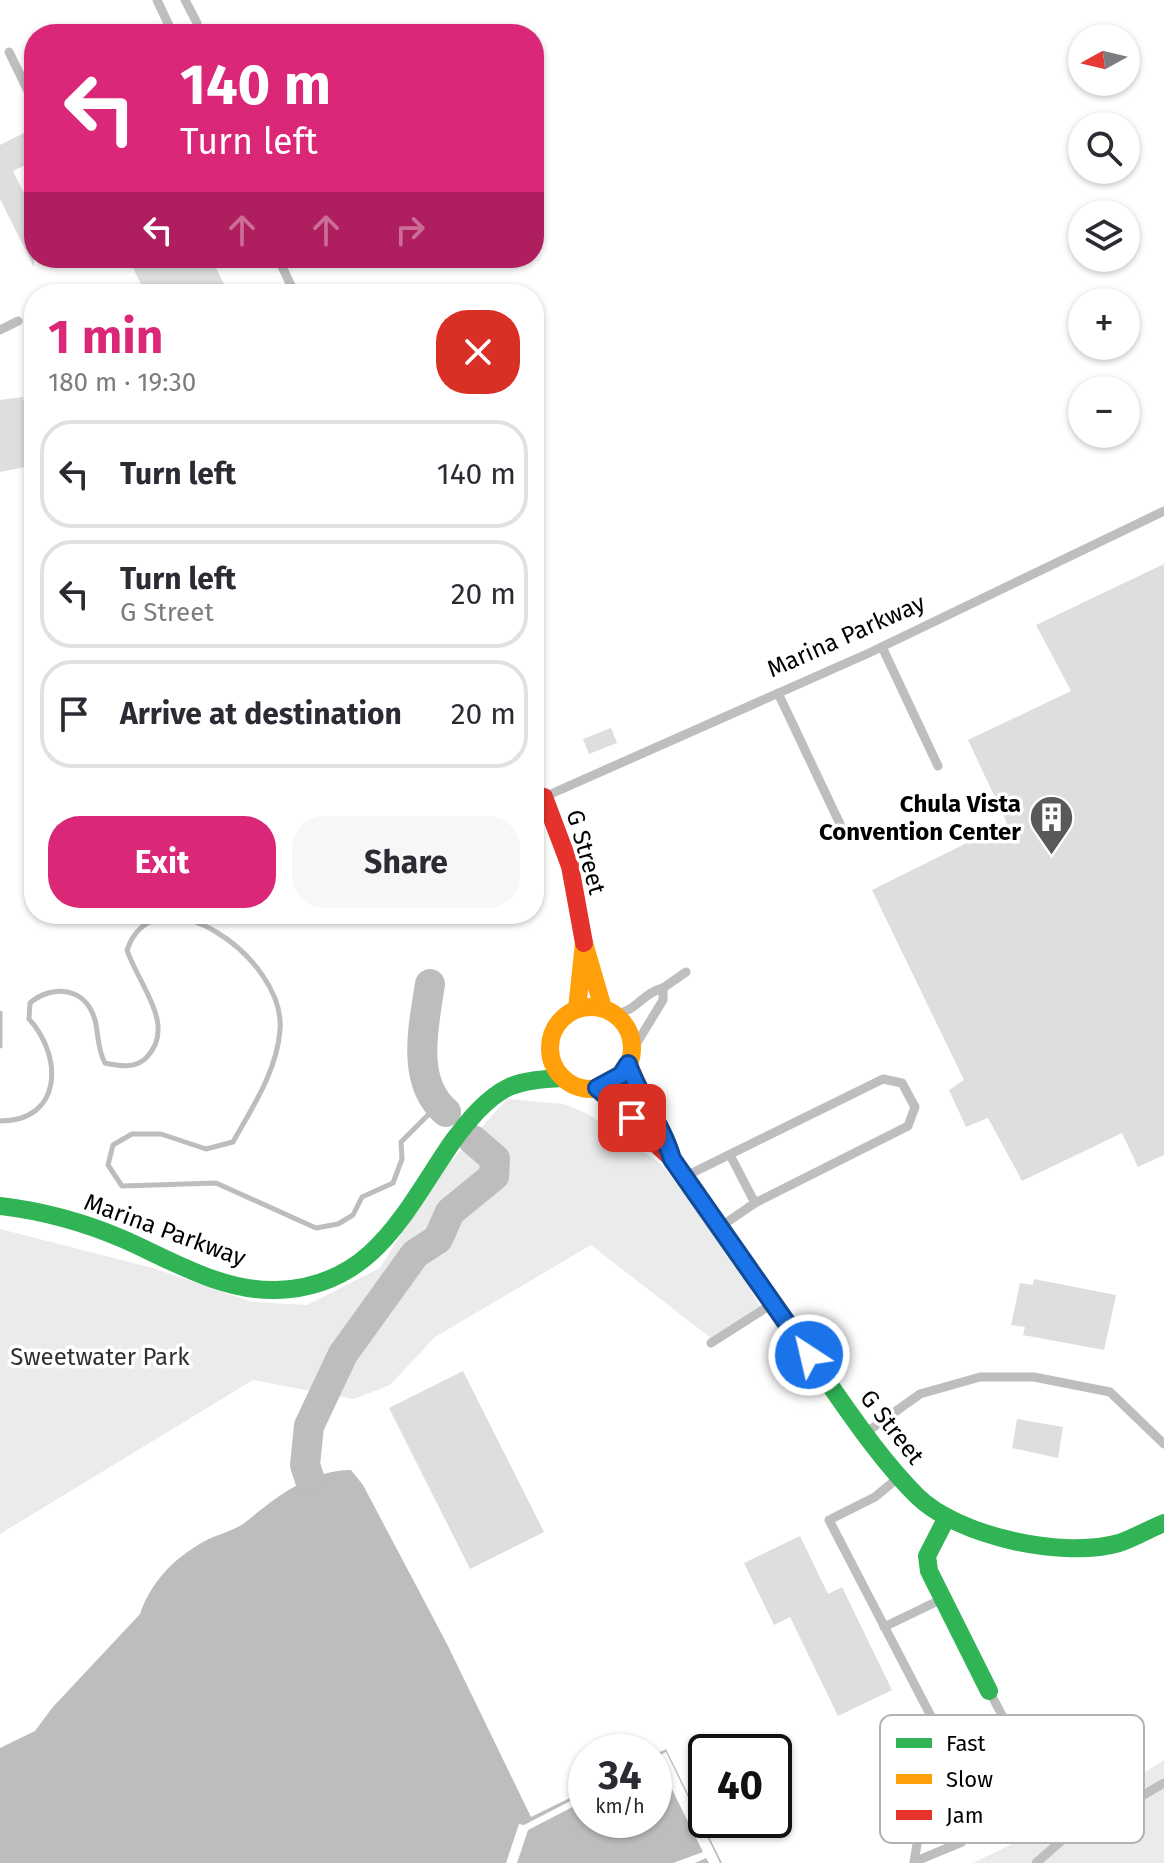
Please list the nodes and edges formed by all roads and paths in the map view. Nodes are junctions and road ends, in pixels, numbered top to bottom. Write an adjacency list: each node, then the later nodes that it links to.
1 (157, 0): 4 (lane)
2 (185, 0): 3 (lane)
3 (197, 23)
4 (168, 24)
5 (9, 52): 6 (lane)
6 (24, 83)
7 (18, 321): 8 (lane)
8 (0, 330)
9 (1164, 511): 10 (lane, Marina Parkway)
10 (882, 647): 11 (lane, Marina Parkway); 12 (lane)
11 (778, 693): 13 (lane, Marina Parkway); 14 (lane)
12 (938, 766)
13 (544, 797): 15 (street, G Street)
14 (840, 824)
15 (584, 943): 18 (street, G Street); 19 (street, G Street)
16 (686, 972): 17 (lane)
17 (663, 988): 19 (lane); 21 (lane)
18 (577, 1009): 19 (street); 20 (street)
19 (609, 1011): 21 (street)
20 (550, 1049): 22 (street); 23 (street, Marina Parkway)
21 (630, 1057): 24 (street); 26 (street, G Street)
22 (563, 1078): 23 (street, Marina Parkway); 24 (street)
23 (512, 1086): 29 (street, Marina Parkway)
24 (597, 1088): 26 (street, G Street)
25 (730, 1155): 27 (lane); 28 (lane); 28 (lane)
26 (672, 1159): 27 (street, G Street)
27 (685, 1177): 30 (street, G Street)
28 (755, 1203): 30 (lane)
29 (0, 1206)
30 (720, 1227): 31 (street, G Street)
31 (773, 1303): 32 (lane); 33 (street, G Street)
32 (711, 1343)
33 (864, 1434): 34 (lane); 35 (street, G Street)
34 (1164, 1444)
35 (899, 1477): 36 (street, G Street); 39 (lane)
36 (947, 1517): 37 (street, G Street); 38 (street)
37 (1164, 1523)
38 (942, 1599): 39 (lane); 40 (street)
39 (884, 1627): 41 (lane)
40 (989, 1691): 42 (lane)
41 (930, 1715)
42 (1002, 1715)
43 (1164, 1783): 44 (lane)
44 (1144, 1793)
45 (917, 1843): 46 (lane)
46 (960, 1843)
47 (1059, 1843): 48 (lane)
48 (1036, 1863)

